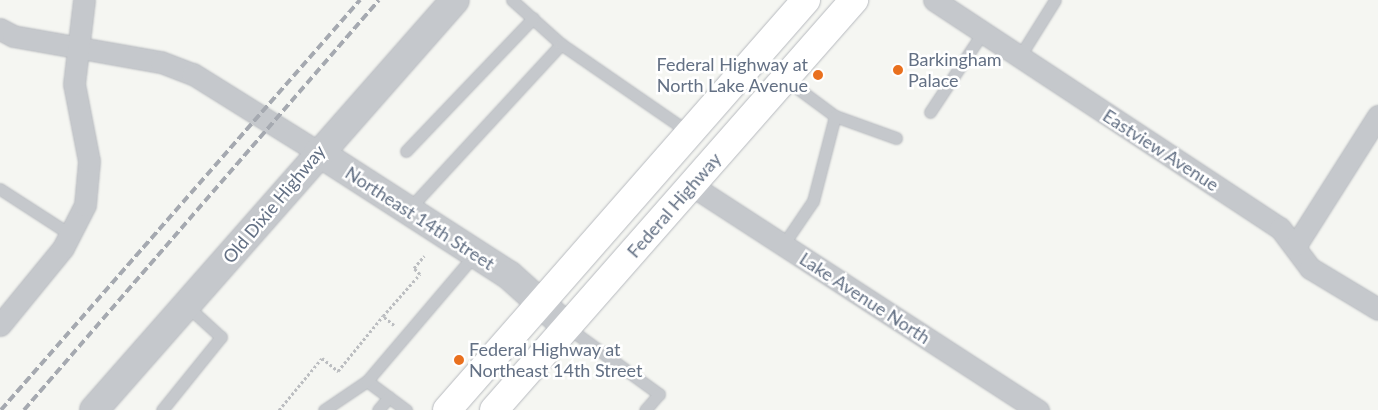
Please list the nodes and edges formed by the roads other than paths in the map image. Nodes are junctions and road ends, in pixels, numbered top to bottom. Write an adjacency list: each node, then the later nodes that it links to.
1 (84, 0): 11 (street)
2 (455, 0): 21 (street, Old Dixie Highway)
3 (512, 0): 8 (lane)
4 (806, 0): 18 (main road, Federal Highway)
5 (854, 0): 14 (main road, Federal Highway)
6 (934, 0): 10 (street, Eastview Avenue)
7 (1055, 0): 13 (lane)
8 (533, 18): 12 (lane); 20 (lane)
9 (1, 32): 11 (street, Northeast 14th Street)
10 (983, 32): 13 (street, Eastview Avenue); 15 (lane)
11 (76, 39): 21 (street, Northeast 14th Street); 25 (street)
12 (562, 44): 18 (lane); 24 (lane)
13 (1020, 56): 27 (street, Eastview Avenue)
14 (785, 78): 16 (lane); 22 (main road, Federal Highway)
15 (930, 112)
16 (835, 116): 19 (lane); 26 (lane)
17 (1378, 116): 27 (street)
18 (690, 133): 29 (main road, Federal Highway)
19 (896, 138)
20 (406, 151)
21 (318, 152): 24 (street, Northeast 14th Street); 30 (street, Old Dixie Highway)
22 (691, 185): 26 (street, Lake Avenue North); 33 (main road, Federal Highway)
23 (0, 189): 25 (lane)
24 (408, 210): 28 (street, Northeast 14th Street)
25 (71, 235): 32 (street)
26 (783, 245): 44 (street, Lake Avenue North)
27 (1296, 245): 31 (street, Eastview Avenue)
28 (476, 254): 29 (street, Northeast 14th Street); 34 (lane)
29 (541, 304): 33 (street, Northeast 14th Street); 41 (main road, Federal Highway)
30 (187, 306): 36 (street, Old Dixie Highway); 37 (lane)
31 (1378, 310)
32 (0, 325)
33 (567, 327): 42 (main road, Federal Highway); 43 (lane)
34 (367, 381): 35 (lane); 38 (lane)
35 (389, 397): 39 (lane); 40 (lane)
36 (98, 409)
37 (162, 410)
38 (324, 410)
39 (378, 410)
40 (406, 410)
41 (447, 410)
42 (494, 410)
43 (645, 410)
44 (1038, 410)

